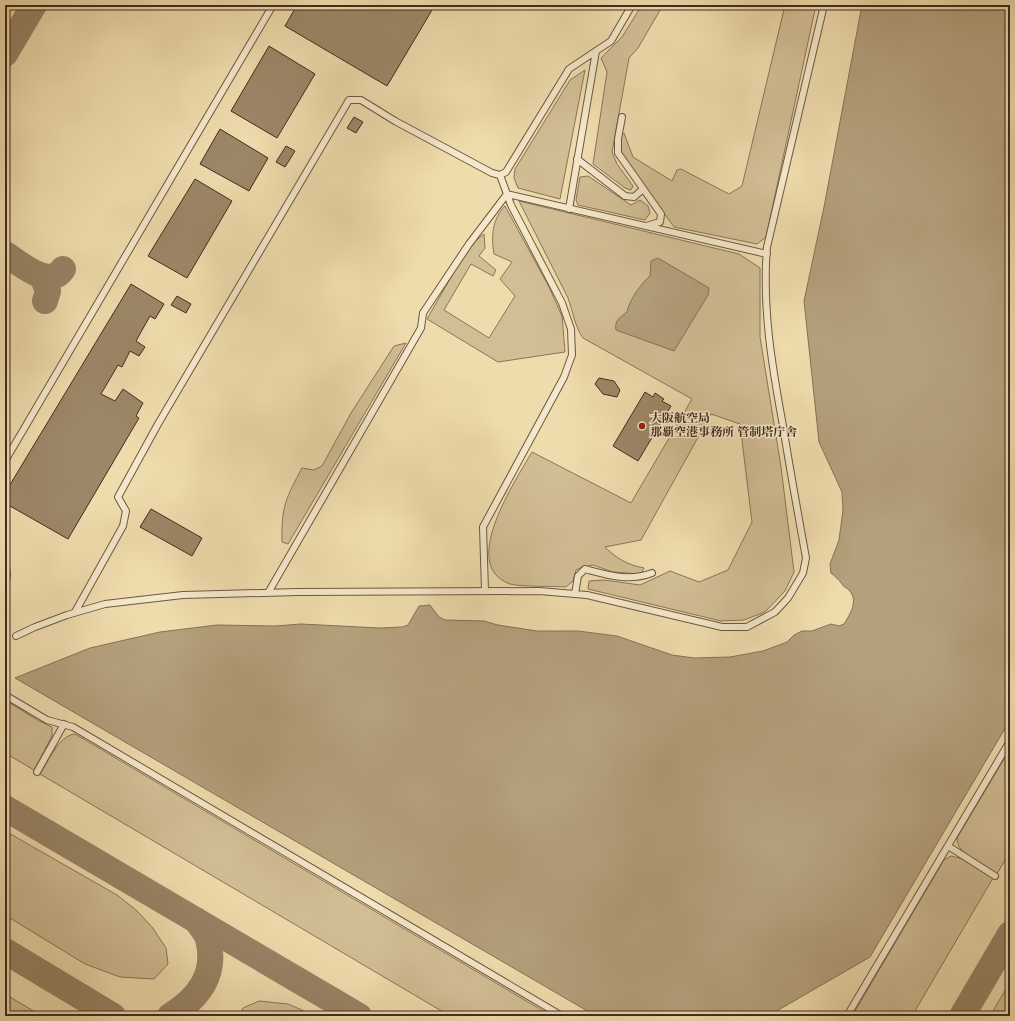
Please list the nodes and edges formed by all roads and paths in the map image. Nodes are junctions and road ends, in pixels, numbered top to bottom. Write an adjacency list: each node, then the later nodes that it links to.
1 (273, 5): 13 (lane)
2 (632, 5): 4 (lane)
3 (824, 5): 12 (lane)
4 (596, 51): 6 (lane); 7 (lane)
5 (622, 117): 8 (lane)
6 (577, 159): 8 (lane); 10 (lane)
7 (500, 175): 9 (lane); 20 (lane)
8 (643, 189): 11 (lane)
9 (507, 194): 10 (lane); 17 (lane); 18 (lane)
10 (569, 209): 11 (lane)
11 (644, 226): 12 (lane)
12 (767, 254): 19 (lane)
13 (5, 461)
14 (5, 558): 16 (lane)
15 (652, 573): 19 (lane)
16 (5, 585)
17 (485, 592): 18 (lane); 19 (lane)
18 (268, 593): 20 (lane)
19 (575, 594)
20 (75, 612): 21 (lane)
21 (16, 636)
22 (5, 695): 23 (lane)
23 (64, 724): 25 (lane); 28 (lane)
24 (1010, 741): 26 (lane)
25 (37, 772)
26 (948, 846): 27 (lane); 29 (lane)
27 (995, 876)
28 (562, 1016)
29 (847, 1016)

